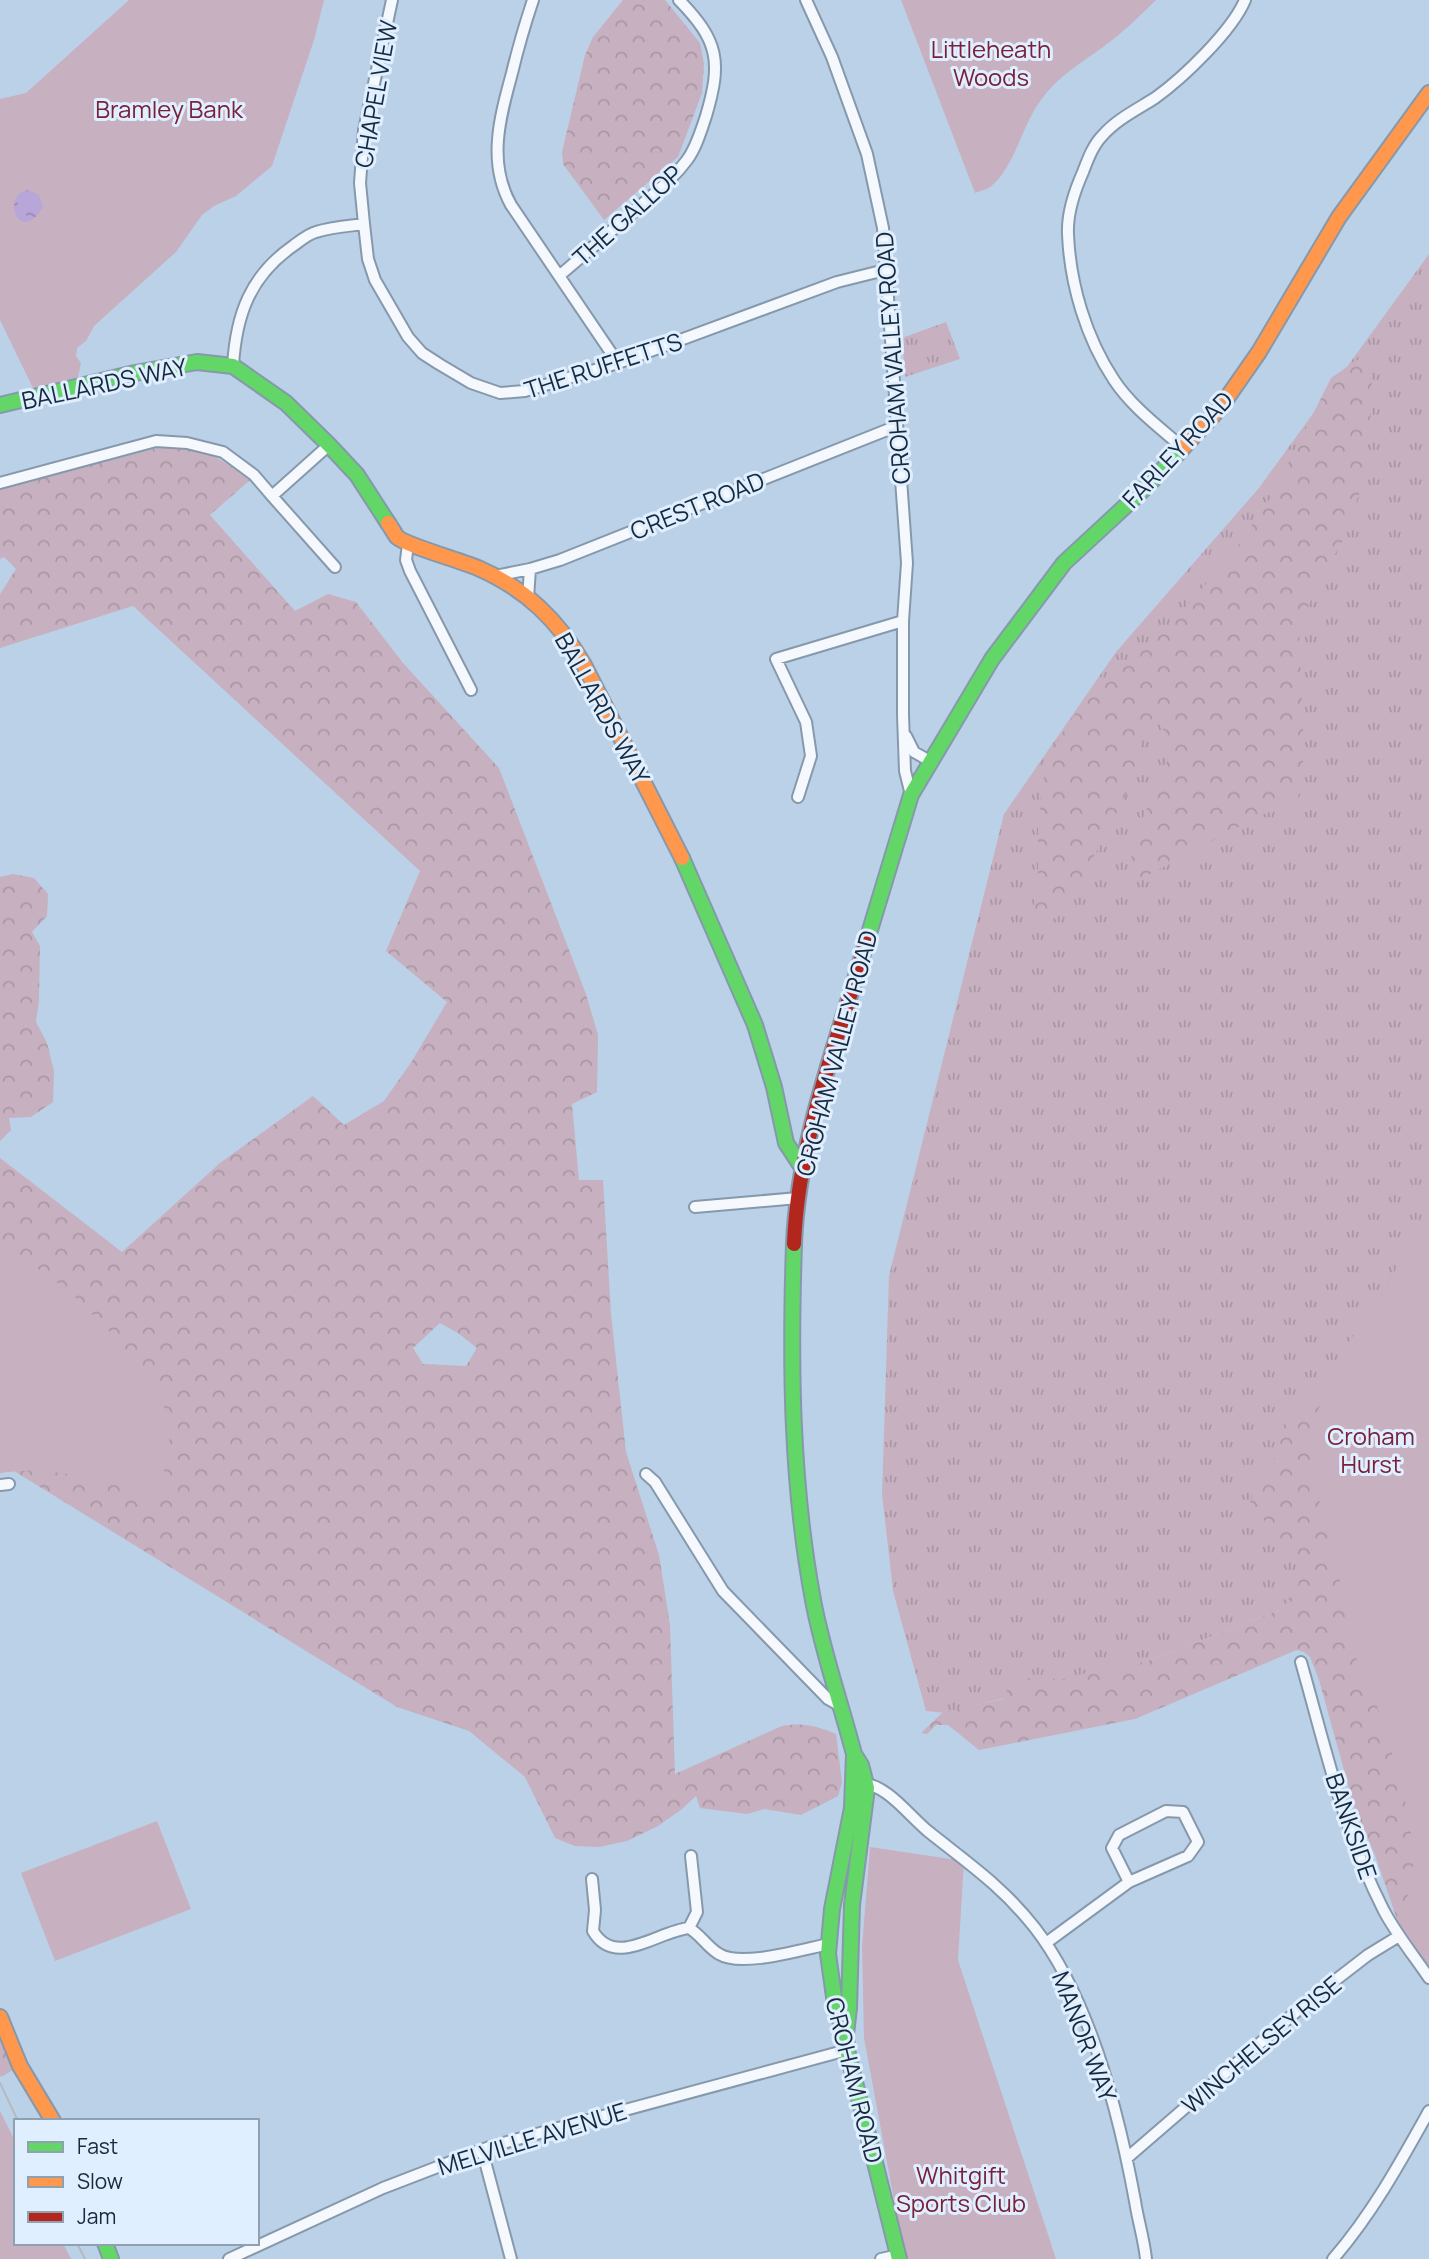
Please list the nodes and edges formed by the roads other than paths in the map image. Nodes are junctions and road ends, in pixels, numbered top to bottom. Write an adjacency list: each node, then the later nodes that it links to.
1 (392, 0): 7 (street, CHAPEL VIEW)
2 (533, 0): 9 (street)
3 (678, 0): 9 (street, THE GALLOP)
4 (806, 0): 8 (street, CROHAM VALLEY ROAD)
5 (1245, 0): 15 (street)
6 (1429, 93): 15 (street, FARLEY ROAD)
7 (364, 224): 10 (street, THE RUFFETTS); 11 (street)
8 (885, 270): 10 (street, THE RUFFETTS); 13 (street, CROHAM VALLEY ROAD)
9 (559, 276): 10 (street)
10 (618, 363)
11 (233, 366): 12 (street, BALLARDS WAY); 14 (street, BALLARDS WAY)
12 (0, 405)
13 (897, 426): 20 (street, CREST ROAD); 23 (street, CROHAM VALLEY ROAD)
14 (329, 445): 17 (street); 18 (street, BALLARDS WAY)
15 (1182, 447): 26 (street, FARLEY ROAD)
16 (0, 482): 17 (street)
17 (272, 496): 19 (street)
18 (408, 544): 21 (street, BALLARDS WAY); 24 (street)
19 (335, 567)
20 (530, 569): 21 (street, CREST ROAD); 22 (street)
21 (495, 576): 22 (street, BALLARDS WAY)
22 (528, 598): 29 (street, BALLARDS WAY)
23 (903, 621): 25 (street, CROHAM VALLEY ROAD); 28 (street)
24 (471, 690)
25 (904, 730): 26 (street); 27 (street, CROHAM VALLEY ROAD)
26 (930, 761): 27 (street, FARLEY ROAD)
27 (911, 794): 29 (street, CROHAM VALLEY ROAD)
28 (798, 797)
29 (803, 1169): 30 (street, CROHAM VALLEY ROAD)
30 (799, 1198): 31 (street); 34 (street, CROHAM VALLEY ROAD)
31 (695, 1207)
32 (646, 1474): 34 (street)
33 (1301, 1662): 40 (street, BANKSIDE)
34 (842, 1707): 35 (street, CROHAM VALLEY ROAD)
35 (859, 1783): 41 (street, MANOR WAY); 42 (street, CROHAM VALLEY ROAD); 46 (street, CROHAM VALLEY ROAD)
36 (691, 1856): 39 (street)
37 (592, 1879): 39 (street)
38 (1129, 1882): 38 (street); 41 (street)
39 (689, 1928): 42 (street)
40 (1399, 1936): 43 (street, BANKSIDE); 51 (street, WINCHELSEY RISE)
41 (1046, 1943): 51 (street, MANOR WAY)
42 (829, 1944): 44 (street, CROHAM VALLEY ROAD)
43 (1429, 1978)
44 (831, 1982): 46 (street, CROHAM ROAD)
45 (0, 2017): 49 (street)
46 (846, 2034): 47 (street, CROHAM ROAD)
47 (847, 2050): 50 (street, MELVILLE AVENUE); 53 (street, CROHAM ROAD)
48 (1429, 2111): 58 (street)
49 (52, 2119)
50 (482, 2150): 52 (street, MELVILLE AVENUE); 55 (street)
51 (1127, 2158): 57 (street, MANOR WAY)
52 (248, 2255): 54 (street, MELVILLE AVENUE)
53 (899, 2257): 56 (street)
54 (229, 2259)
55 (511, 2259)
56 (881, 2259)
57 (1146, 2259)
58 (1333, 2259)

